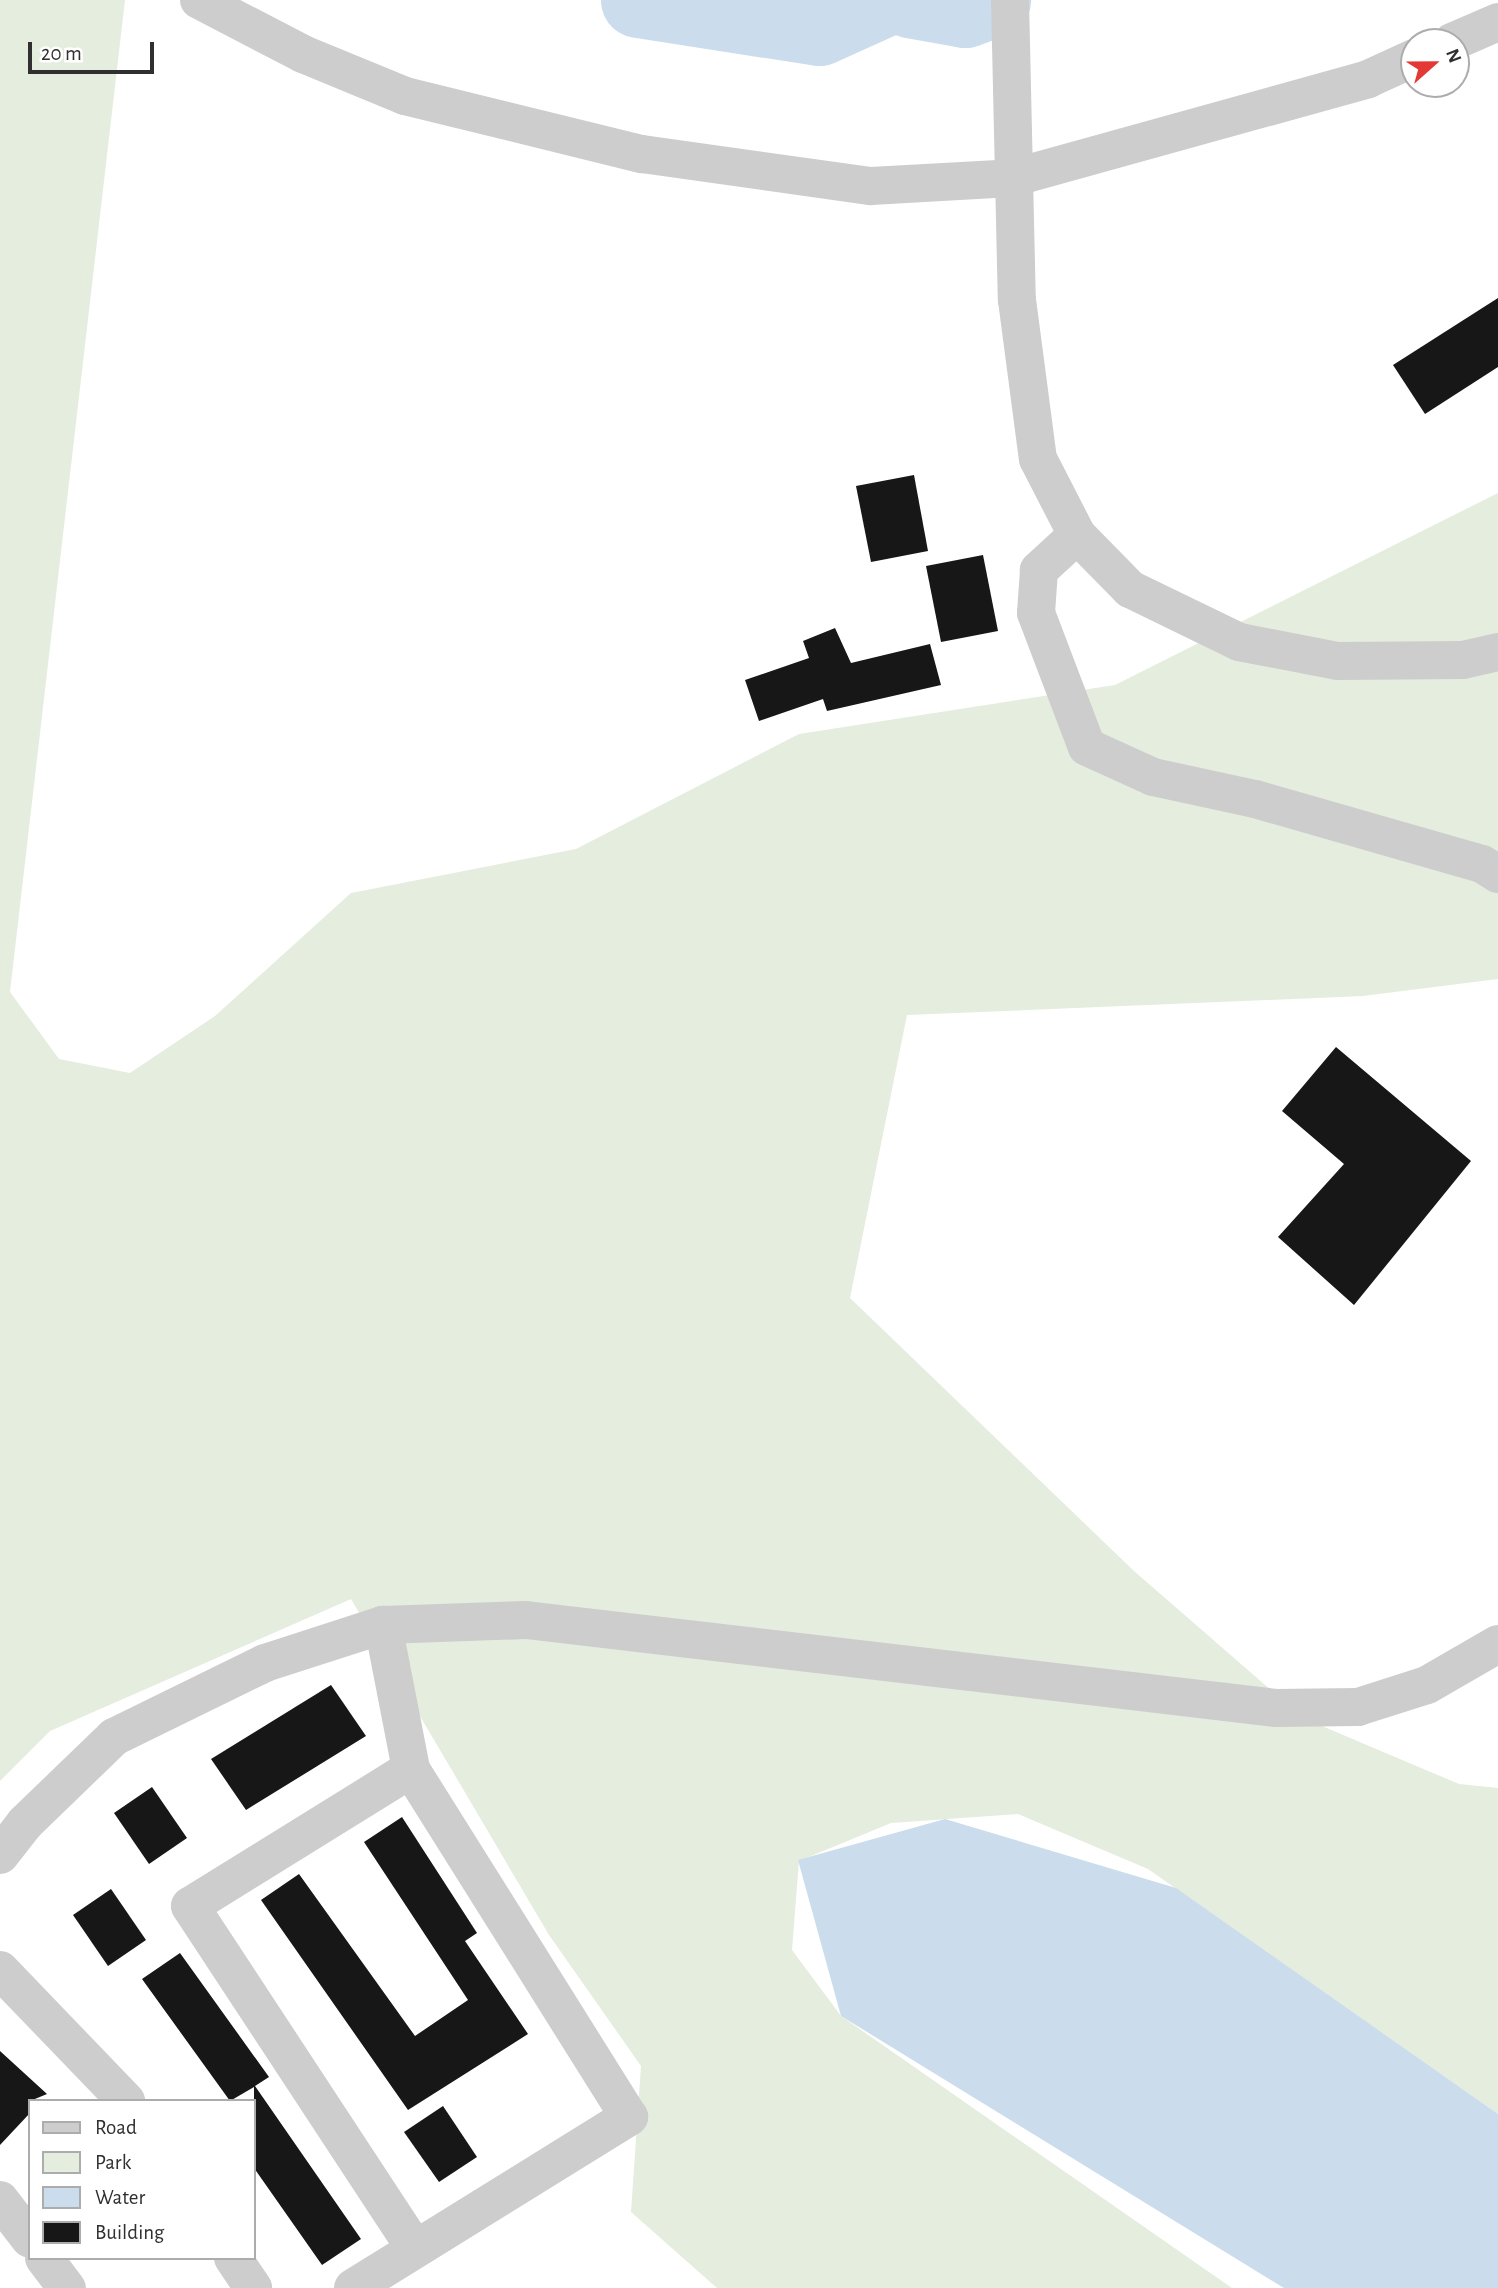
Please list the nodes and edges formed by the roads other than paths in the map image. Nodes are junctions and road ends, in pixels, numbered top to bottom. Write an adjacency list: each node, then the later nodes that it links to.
1 (199, 0): 6 (street)
2 (1010, 0): 6 (street)
3 (1498, 22): 4 (street)
4 (1470, 34)
5 (1400, 64): 6 (street)
6 (1012, 166): 7 (street)
7 (1077, 535): 8 (street); 9 (street)
8 (1498, 652)
9 (1498, 874)
10 (383, 1625): 11 (street); 12 (street); 13 (street)
11 (1498, 1644)
12 (411, 1769): 18 (street); 18 (street)
13 (0, 1855)
14 (0, 1969): 15 (street)
15 (124, 2099)
16 (0, 2200): 17 (street)
17 (28, 2236)
18 (415, 2248): 23 (street)
19 (46, 2260): 21 (street)
20 (234, 2260): 22 (street)
21 (67, 2288)
22 (253, 2288)
23 (352, 2288)

